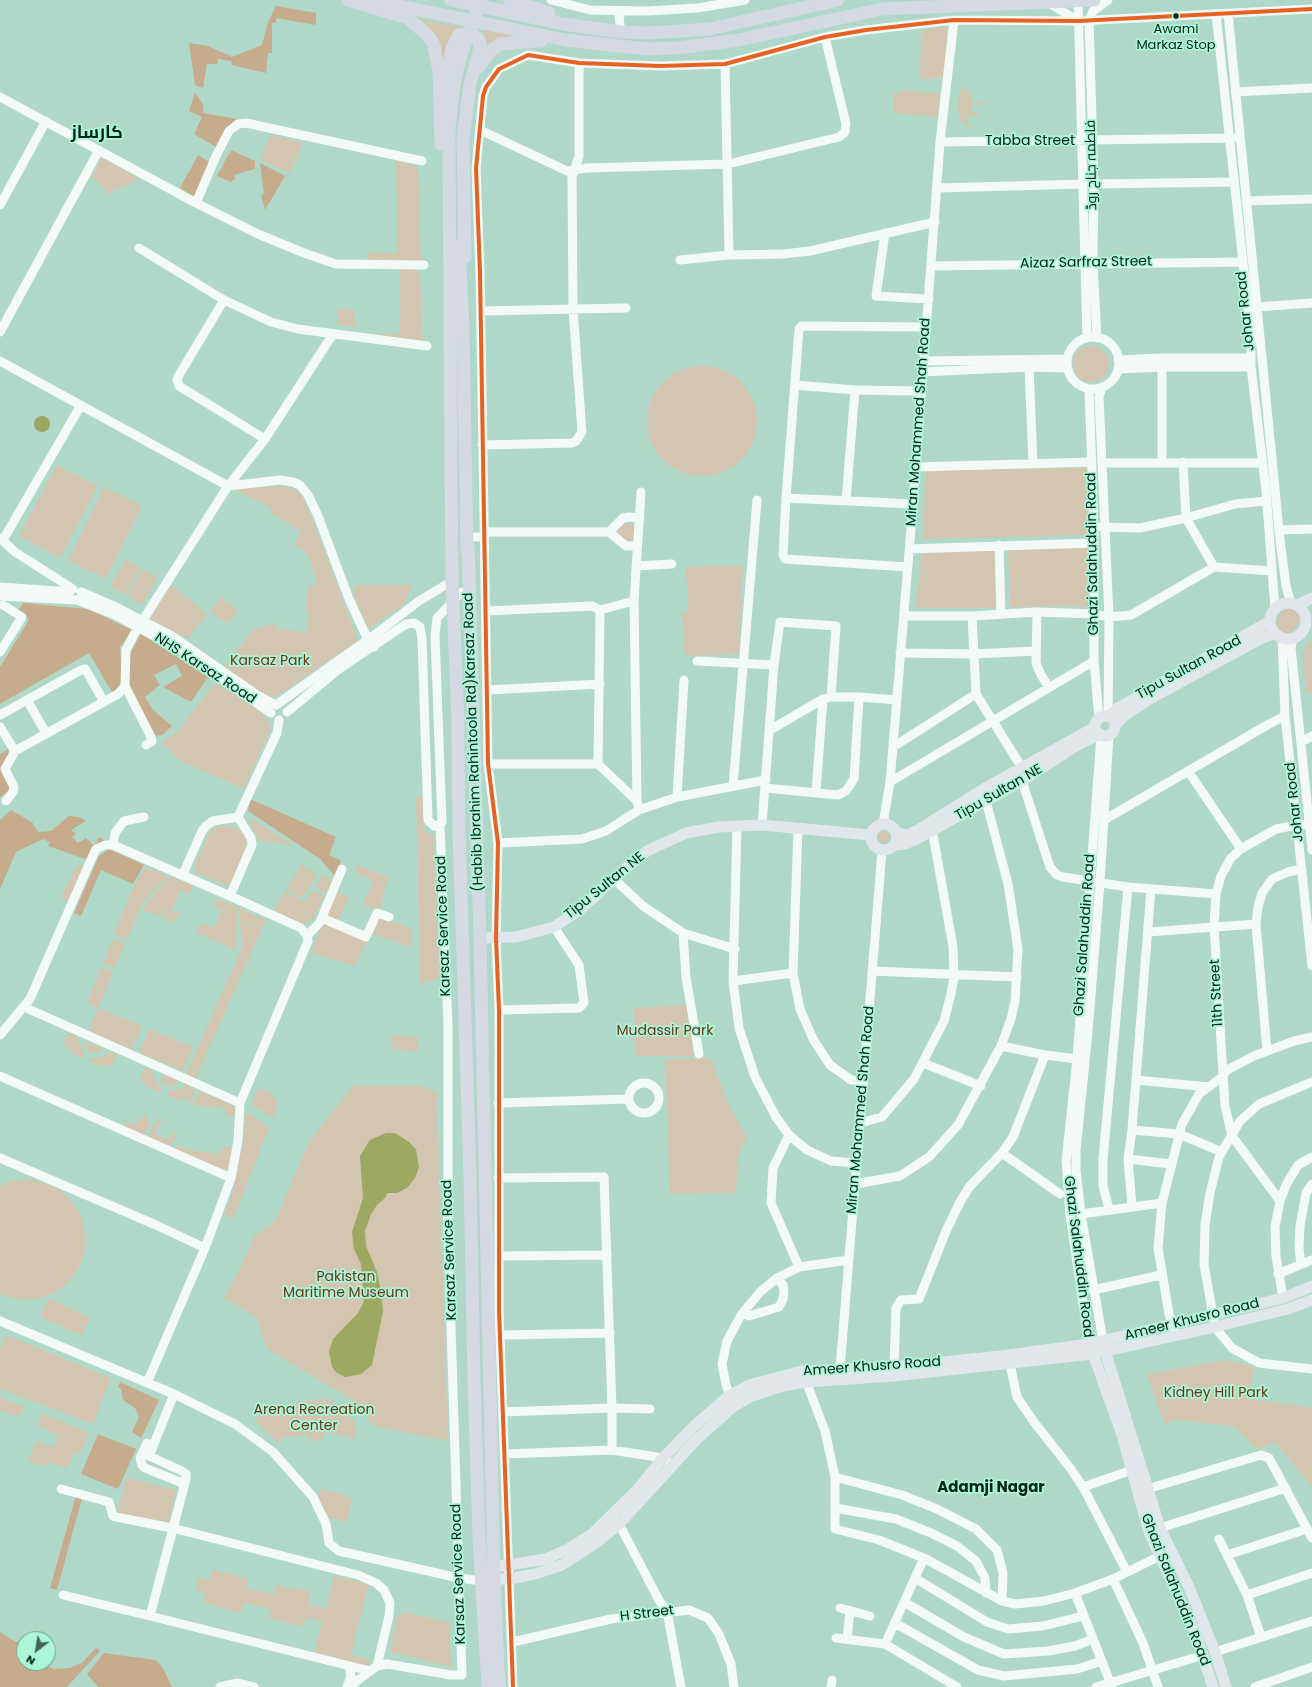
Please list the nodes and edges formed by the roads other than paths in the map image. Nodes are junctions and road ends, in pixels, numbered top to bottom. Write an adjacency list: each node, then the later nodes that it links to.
1 (348, 0): 35 (highway)
2 (370, 0): 26 (highway)
3 (451, 0): 11 (highway)
4 (510, 0): 23 (highway)
5 (551, 0): 15 (street)
6 (746, 0): 13 (street)
7 (838, 0): 24 (highway)
8 (1094, 0): 10 (highway)
9 (1108, 0): 22 (street)
10 (1078, 1): 12 (highway); 21 (street, فاطمہ جناح روڈ)
11 (475, 2): 14 (highway); 29 (highway)
12 (1049, 2): 21 (street); 26 (highway)
13 (697, 4): 17 (street)
14 (492, 5): 23 (highway); 29 (highway)
15 (579, 7): 17 (street); 23 (street)
16 (1312, 9): 19 (street)
17 (622, 11): 24 (street)
18 (1216, 14): 19 (street); 22 (street); 39 (street, Johar Road)
19 (1228, 14): 31 (street, Johar Road)
20 (954, 20): 21 (street); 25 (street); 41 (street, Miran Mohammed Shah Road)
21 (1078, 21): 22 (street); 40 (street, فاطمہ جناح روڈ)
22 (1089, 21): 40 (street, فاطمہ جناح روڈ)
23 (579, 26): 24 (highway)
24 (621, 32)
25 (825, 37): 28 (street); 44 (street)
26 (565, 40): 29 (highway)
27 (579, 63): 28 (street); 34 (street); 45 (street)
28 (725, 64): 44 (street)
29 (461, 85): 33 (highway); 35 (highway); 70 (highway); 72 (highway)
30 (1312, 88): 31 (street)
31 (1235, 92): 38 (street, Johar Road)
32 (1, 100): 36 (street)
33 (468, 100): 34 (street); 72 (highway)
34 (483, 102): 37 (street)
35 (440, 108): 70 (highway)
36 (46, 121): 42 (street); 53 (street)
37 (480, 130): 45 (street); 69 (street)
38 (1240, 137): 39 (street, Tabba Street); 51 (street, Johar Road)
39 (1228, 138): 40 (street, Tabba Street); 46 (street, Johar Road)
40 (1087, 141): 41 (street, Tabba Street); 47 (street, فاطمہ جناح روڈ); 48 (street, فاطمہ جناح روڈ)
41 (940, 142): 49 (street, Miran Mohammed Shah Road)
42 (99, 150): 52 (street); 73 (street)
43 (422, 161): 52 (street)
44 (728, 164): 45 (street); 57 (street)
45 (575, 170): 68 (street)
46 (1233, 182): 48 (street); 59 (street, Johar Road)
47 (1084, 184): 49 (street); 60 (street, فاطمہ جناح روڈ)
48 (1094, 184): 60 (street, فاطمہ جناح روڈ)
49 (938, 188): 54 (street, Miran Mohammed Shah Road)
50 (1312, 198): 51 (street)
51 (1246, 201): 66 (street, Johar Road)
52 (196, 202): 61 (street)
53 (0, 205)
54 (935, 222): 55 (street); 62 (street, Miran Mohammed Shah Road)
55 (885, 233): 57 (street); 63 (street)
56 (139, 248): 64 (street)
57 (729, 255): 58 (street)
58 (680, 260)
59 (1241, 262): 60 (street, Aizaz Sarfraz Street); 75 (street, Johar Road)
60 (1089, 263): 62 (street, Aizaz Sarfraz Street); 76 (street, فاطمہ جناح روڈ); 77 (street, فاطمہ جناح روڈ)
61 (424, 265)
62 (930, 266): 63 (street, Miran Mohammed Shah Road)
63 (928, 299): 71 (street, Miran Mohammed Shah Road)
64 (224, 300): 74 (street); 94 (street)
65 (1312, 303): 66 (street)
66 (1257, 307): 75 (street, Johar Road)
67 (626, 308): 68 (street)
68 (573, 309): 69 (street); 95 (street)
69 (481, 311): 95 (street)
70 (450, 318): 134 (highway)
71 (926, 326): 81 (street, Miran Mohammed Shah Road); 88 (street)
72 (463, 329): 122 (highway)
73 (0, 332)
74 (333, 334): 78 (street); 94 (street)
75 (1255, 336): 82 (street, Johar Road); 105 (street, Johar Road)
76 (1087, 338): 77 (street); 79 (street)
77 (1097, 338): 83 (street)
78 (428, 346)
79 (1067, 359): 81 (street); 86 (street)
80 (0, 361): 93 (street)
81 (923, 361): 87 (street, Miran Mohammed Shah Road)
82 (1251, 363): 83 (street); 85 (street); 99 (street, Johar Road)
83 (1118, 365): 85 (street); 89 (street)
84 (1029, 367): 86 (street); 87 (street); 100 (street)
85 (1162, 367): 97 (street)
86 (1067, 368): 90 (street)
87 (922, 372): 92 (street, Miran Mohammed Shah Road)
88 (795, 385): 91 (street); 107 (street)
89 (1102, 387): 90 (street); 101 (street, Ghazi Salahuddin Road)
90 (1089, 389): 96 (street, Ghazi Salahuddin Road)
91 (855, 390): 92 (street); 109 (street)
92 (921, 391): 102 (street, Miran Mohammed Shah Road)
93 (81, 405): 103 (street); 120 (street)
94 (265, 439): 103 (street)
95 (482, 445): 119 (street)
96 (1092, 462): 100 (street); 114 (street, Ghazi Salahuddin Road)
97 (1162, 462): 98 (street); 101 (street)
98 (1183, 462): 99 (street); 113 (street)
99 (1262, 462): 104 (street, Johar Road)
100 (1033, 463): 102 (street)
101 (1102, 463): 115 (street, Ghazi Salahuddin Road)
102 (915, 467): 111 (street, Miran Mohammed Shah Road)
103 (228, 486): 151 (street); 154 (street)
104 (1266, 490): 105 (street); 110 (street, Johar Road)
105 (1275, 490): 117 (street, Johar Road)
106 (641, 492): 112 (street)
107 (786, 498): 109 (street); 130 (street)
108 (757, 500): 161 (street)
109 (846, 501): 111 (street)
110 (1266, 501): 113 (street); 123 (street, Johar Road)
111 (913, 504): 127 (street, Miran Mohammed Shah Road)
112 (640, 518): 118 (street); 126 (street)
113 (1186, 518): 115 (street); 131 (street)
114 (1094, 527): 115 (street); 124 (street, Ghazi Salahuddin Road)
115 (1106, 527): 149 (street, Ghazi Salahuddin Road)
116 (1312, 529): 117 (street)
117 (1280, 530): 121 (street, Johar Road)
118 (609, 532): 119 (street); 126 (street)
119 (485, 535): 122 (street); 143 (street)
120 (1, 539): 135 (street)
121 (1280, 540): 123 (street); 140 (street, Johar Road)
122 (468, 541): 134 (highway); 241 (highway, (Habib Ibrahim Rahintoola Rd)Karsaz Road)
123 (1270, 542): 132 (street, Johar Road)
124 (1094, 543): 125 (street); 146 (street, Ghazi Salahuddin Road)
125 (999, 545): 127 (street); 145 (street)
126 (637, 546): 129 (street)
127 (909, 549): 130 (street, Miran Mohammed Shah Road)
128 (672, 564): 129 (street)
129 (636, 566): 138 (street)
130 (908, 567): 147 (street, Miran Mohammed Shah Road)
131 (1214, 567): 132 (street); 149 (street)
132 (1272, 571): 141 (street, Johar Road)
133 (0, 587): 135 (street)
134 (455, 590): 154 (street); 208 (street, Karsaz Service Road); 262 (highway)
135 (75, 593): 136 (street, NHS Karsaz Road); 151 (street, NHS Karsaz Road)
136 (0, 596)
137 (1312, 598): 140 (main road)
138 (634, 601): 142 (street); 202 (street)
139 (3, 605): 155 (street)
140 (1301, 607): 141 (main road); 153 (main road)
141 (1275, 609): 150 (main road)
142 (600, 610): 143 (street); 164 (street)
143 (487, 611): 168 (street)
144 (1037, 612): 145 (street); 146 (street); 156 (street)
145 (1001, 614): 148 (street)
146 (1094, 614): 149 (street); 160 (street, Ghazi Salahuddin Road)
147 (904, 616): 148 (street); 157 (street, Miran Mohammed Shah Road)
148 (972, 616): 158 (street)
149 (1109, 617): 182 (street, Ghazi Salahuddin Road)
150 (1270, 621): 152 (main road); 182 (main road, Tipu Sultan Road)
151 (140, 624): 165 (street); 175 (street, NHS Karsaz Road)
152 (1278, 635): 153 (main road); 178 (street, Johar Road); 182 (main road, Tipu Sultan Road)
153 (1294, 638): 186 (street, Johar Road)
154 (371, 644): 166 (street); 208 (street)
155 (0, 652)
156 (1036, 652): 158 (street); 167 (street)
157 (900, 653): 158 (street); 173 (street, Miran Mohammed Shah Road)
158 (974, 654): 169 (street)
159 (697, 661): 161 (street)
160 (1094, 661): 167 (street); 182 (street, Ghazi Salahuddin Road)
161 (743, 664): 162 (street); 197 (street)
162 (774, 665): 171 (street); 183 (street)
163 (684, 680): 199 (street)
164 (600, 684): 168 (street); 191 (street)
165 (124, 686): 174 (street); 187 (street)
166 (307, 687): 175 (street); 176 (street)
167 (1049, 687): 180 (street)
168 (488, 690): 190 (street)
169 (976, 694): 180 (street); 188 (street)
170 (859, 697): 171 (street); 173 (street); 198 (street)
171 (827, 698): 183 (street); 198 (street)
172 (27, 700): 174 (street); 177 (street); 184 (street)
173 (897, 700): 188 (street, Miran Mohammed Shah Road)
174 (104, 702): 184 (street)
175 (273, 709): 176 (street); 179 (street)
176 (287, 712): 179 (street)
177 (0, 715)
178 (1285, 716): 193 (street); 209 (street, Johar Road)
179 (280, 720): 204 (street)
180 (994, 721): 192 (street); 195 (street)
181 (0, 727): 189 (street)
182 (1102, 728): 192 (main road); 194 (main road, Tipu Sultan NE); 205 (street, Ghazi Salahuddin Road); 226 (street, Ghazi Salahuddin Road)
183 (770, 730): 196 (street)
184 (46, 734): 189 (street)
185 (1312, 736): 186 (street)
186 (1301, 742): 207 (street, Johar Road)
187 (146, 744)
188 (893, 747): 195 (street, Miran Mohammed Shah Road)
189 (14, 751): 200 (street)
190 (488, 764): 191 (street); 216 (street)
191 (598, 764): 202 (street)
192 (1022, 768): 214 (main road)
193 (1188, 772): 205 (street); 219 (street)
194 (1022, 780): 201 (main road, Tipu Sultan NE); 226 (street)
195 (890, 782): 206 (street, Miran Mohammed Shah Road)
196 (765, 784): 197 (street); 198 (street); 211 (street)
197 (733, 786): 199 (street)
198 (816, 792)
199 (677, 797): 202 (street)
200 (6, 801)
201 (986, 801): 213 (main road, Tipu Sultan NE); 248 (street)
202 (638, 805): 216 (street)
203 (144, 817): 217 (street)
204 (238, 817): 224 (street); 231 (street)
205 (1104, 820): 227 (street, Ghazi Salahuddin Road)
206 (883, 824): 214 (main road); 215 (main road)
207 (1311, 824): 209 (street, 11th Street); 220 (street, Johar Road)
208 (440, 825): 261 (street, Karsaz Service Road)
209 (1297, 825): 219 (street, 11th Street); 223 (street, Johar Road)
210 (737, 826): 211 (main road, Tipu Sultan NE); 225 (main road, Tipu Sultan NE); 243 (street)
211 (762, 826): 212 (main road, Tipu Sultan NE)
212 (798, 828): 215 (main road, Tipu Sultan NE); 246 (street)
213 (932, 829): 218 (main road, Tipu Sultan NE); 247 (street)
214 (897, 833): 218 (main road)
215 (871, 835): 221 (main road)
216 (498, 843): 242 (street)
217 (113, 845): 224 (street); 250 (street)
218 (895, 845): 221 (main road, Tipu Sultan NE)
219 (1241, 848): 230 (street, 11th Street)
220 (1312, 850)
221 (882, 851): 245 (street, Miran Mohammed Shah Road)
222 (342, 869): 234 (street)
223 (1302, 869): 232 (street, Johar Road); 235 (street)
224 (182, 874): 231 (street)
225 (614, 879): 237 (main road, Tipu Sultan NE); 239 (street)
226 (1090, 881): 227 (street); 258 (street, Ghazi Salahuddin Road)
227 (1100, 883): 228 (street); 293 (street, Ghazi Salahuddin Road)
228 (1128, 887): 229 (street); 292 (street)
229 (1152, 889): 230 (street); 238 (street)
230 (1216, 894): 236 (street, 11th Street)
231 (230, 896): 240 (street)
232 (1309, 912): 244 (street, Johar Road)
233 (388, 917): 234 (street)
234 (322, 918): 240 (street)
235 (1256, 924): 236 (street); 255 (street)
236 (1214, 926): 238 (street); 263 (street, 11th Street)
237 (554, 927): 242 (main road, Tipu Sultan NE); 251 (street)
238 (1148, 932): 264 (street)
239 (684, 933): 243 (street); 256 (street)
240 (306, 936): 270 (street)
241 (480, 938): 242 (main road, Tipu Sultan NE); 354 (highway, (Habib Ibrahim Rahintoola Rd)Karsaz Road)
242 (496, 938): 251 (street)
243 (735, 949): 249 (street)
244 (1312, 966)
245 (872, 971): 247 (street); 265 (street, Miran Mohammed Shah Road)
246 (794, 972): 249 (street); 265 (street)
247 (954, 976): 248 (street); 259 (street)
248 (1017, 978): 254 (street)
249 (733, 982): 275 (street)
250 (24, 1007): 252 (street); 270 (street)
251 (499, 1010): 271 (street)
252 (0, 1035)
253 (1312, 1037): 255 (street)
254 (1001, 1046): 257 (street); 267 (street)
255 (1267, 1051): 263 (street)
256 (699, 1054)
257 (1045, 1055): 258 (street); 278 (street)
258 (1076, 1059): 295 (street, Ghazi Salahuddin Road)
259 (923, 1063): 267 (street); 272 (street)
260 (0, 1076): 284 (street)
261 (448, 1076): 262 (street); 355 (street, Karsaz Service Road)
262 (466, 1076): 354 (highway)
263 (1222, 1077): 268 (street); 276 (street, 11th Street)
264 (1136, 1080): 268 (street); 273 (street)
265 (863, 1081): 272 (street, Miran Mohammed Shah Road)
266 (1312, 1082): 276 (street)
267 (981, 1086): 286 (street)
268 (1209, 1087): 274 (street)
269 (629, 1099): 271 (street)
270 (240, 1102): 284 (street)
271 (498, 1103): 285 (street)
272 (860, 1123): 282 (street, Miran Mohammed Shah Road)
273 (1132, 1130): 274 (street); 281 (street)
274 (1179, 1134): 277 (street); 283 (street)
275 (789, 1135): 282 (street); 302 (street)
276 (1232, 1136): 277 (street); 289 (street, 11th Street)
277 (1222, 1152): 311 (street)
278 (1002, 1153): 288 (street); 320 (street)
279 (1312, 1157): 289 (street)
280 (0, 1158): 296 (street)
281 (1128, 1159): 283 (street); 291 (street)
282 (857, 1163): 286 (street, Miran Mohammed Shah Road)
283 (1171, 1164): 290 (street)
284 (231, 1178): 296 (street)
285 (498, 1178): 297 (street); 298 (street)
286 (855, 1184): 299 (street, Miran Mohammed Shah Road)
287 (1312, 1184): 301 (street)
288 (1060, 1194)
289 (1280, 1201): 303 (street)
290 (1162, 1204): 291 (street); 304 (street)
291 (1132, 1206): 292 (street)
292 (1109, 1210): 293 (street)
293 (1081, 1214): 294 (street, Ghazi Salahuddin Road)
294 (1083, 1226): 295 (street); 307 (street, Ghazi Salahuddin Road)
295 (1072, 1229): 318 (street, Ghazi Salahuddin Road)
296 (205, 1248): 324 (street)
297 (607, 1255): 298 (street); 315 (street)
298 (499, 1256): 316 (street)
299 (849, 1260): 302 (street); 323 (street, Miran Mohammed Shah Road)
300 (1312, 1260): 301 (street)
301 (1301, 1264): 303 (street)
302 (800, 1267): 305 (street)
303 (1278, 1274): 308 (street)
304 (1161, 1275): 307 (street); 314 (street)
305 (777, 1278): 310 (street); 310 (street)
306 (1312, 1286): 308 (main road, Ameer Khusro Road)
307 (1093, 1290): 317 (street, Ghazi Salahuddin Road)
308 (1283, 1298): 311 (main road, Ameer Khusro Road)
309 (1312, 1300): 313 (main road, Ameer Khusro Road)
310 (743, 1313): 327 (street)
311 (1213, 1315): 313 (street); 314 (main road, Ameer Khusro Road)
312 (0, 1321): 324 (street)
313 (1215, 1327): 314 (main road, Ameer Khusro Road); 321 (street)
314 (1174, 1331): 317 (main road, Ameer Khusro Road)
315 (610, 1333): 316 (street); 328 (street)
316 (500, 1335): 330 (street)
317 (1104, 1346): 318 (main road, Ameer Khusro Road); 340 (main road, Ghazi Salahuddin Road)
318 (1091, 1349): 319 (main road, Ameer Khusro Road); 320 (main road, Ameer Khusro Road); 335 (main road, Ghazi Salahuddin Road)
319 (1010, 1364): 323 (main road, Ameer Khusro Road); 337 (street)
320 (894, 1367): 323 (main road, Ameer Khusro Road)
321 (1312, 1369)
322 (802, 1371): 323 (main road, Ameer Khusro Road); 325 (street); 327 (main road, Ameer Khusro Road)
323 (840, 1373): 325 (main road, Ameer Khusro Road)
324 (147, 1382): 326 (street)
325 (806, 1382): 327 (main road, Ameer Khusro Road); 336 (street)
326 (172, 1393): 343 (street); 355 (street)
327 (732, 1401): 333 (main road, Ameer Khusro Road); 334 (main road, Ameer Khusro Road)
328 (612, 1408): 329 (street); 330 (street); 331 (street)
329 (650, 1409)
330 (503, 1412): 332 (street)
331 (612, 1450): 332 (street); 333 (street)
332 (505, 1454): 351 (street)
333 (663, 1458): 334 (street); 342 (main road, Ameer Khusro Road)
334 (672, 1465): 342 (main road, Ameer Khusro Road)
335 (1132, 1470): 337 (street); 349 (main road, Ghazi Salahuddin Road)
336 (835, 1477): 341 (street); 364 (street)
337 (1083, 1487): 352 (street)
338 (1286, 1488): 340 (street); 344 (street); 345 (street)
339 (61, 1489): 343 (street)
340 (1147, 1489): 344 (main road, Ghazi Salahuddin Road)
341 (835, 1508): 350 (street); 359 (street)
342 (615, 1520): 351 (main road, Ameer Khusro Road); 357 (main road, Ameer Khusro Road); 366 (street)
343 (172, 1528): 368 (street); 384 (street)
344 (1160, 1528): 379 (main road, Ghazi Salahuddin Road)
345 (1307, 1528): 346 (street); 348 (street)
346 (1312, 1538)
347 (1219, 1539): 348 (street)
348 (1228, 1555): 362 (street)
349 (1160, 1556): 352 (street); 380 (main road, Ghazi Salahuddin Road)
350 (924, 1558): 356 (street); 359 (street)
351 (509, 1566): 354 (main road, Ameer Khusro Road); 357 (street)
352 (1128, 1572): 358 (street)
353 (1312, 1573): 362 (street)
354 (490, 1576): 355 (street); 357 (main road, Ameer Khusro Road); 390 (highway); 391 (highway)
355 (459, 1578): 384 (street, Karsaz Service Road)
356 (915, 1578): 363 (street); 370 (street)
357 (509, 1579): 377 (street)
358 (1113, 1579): 360 (street); 385 (street)
359 (986, 1593): 364 (street)
360 (1075, 1594): 364 (street); 370 (street)
361 (63, 1595): 368 (street)
362 (1247, 1595): 373 (street)
363 (904, 1602): 372 (street); 376 (street)
364 (1002, 1602)
365 (840, 1608): 367 (street)
366 (667, 1611): 377 (street, H Street); 393 (street); 394 (street, H Street)
367 (850, 1611): 369 (street); 375 (street)
368 (150, 1616): 382 (street)
369 (870, 1616)
370 (1083, 1616): 376 (street)
371 (1312, 1621): 373 (street)
372 (895, 1623): 378 (street); 381 (street)
373 (1261, 1637): 379 (street)
374 (836, 1638): 375 (street)
375 (847, 1639): 378 (street)
376 (1093, 1639): 381 (street)
377 (513, 1642): 392 (street)
378 (885, 1644): 395 (street)
379 (1215, 1652): 399 (main road, Ghazi Salahuddin Road)
380 (1204, 1655): 385 (street); 398 (main road, Ghazi Salahuddin Road)
381 (1102, 1661): 386 (street)
382 (349, 1666): 384 (street); 389 (street)
383 (1312, 1667): 400 (street)
384 (374, 1669): 389 (street)
385 (1153, 1670): 386 (street); 397 (street)
386 (1112, 1685): 396 (street)
387 (220, 1687): 388 (street)
388 (254, 1687)
389 (348, 1687)
390 (488, 1687)
391 (499, 1687)
392 (513, 1687)
393 (681, 1687)
394 (734, 1687)
395 (957, 1687)
396 (1096, 1687)
397 (1158, 1687)
398 (1213, 1687)
399 (1226, 1687)
400 (1255, 1687)

